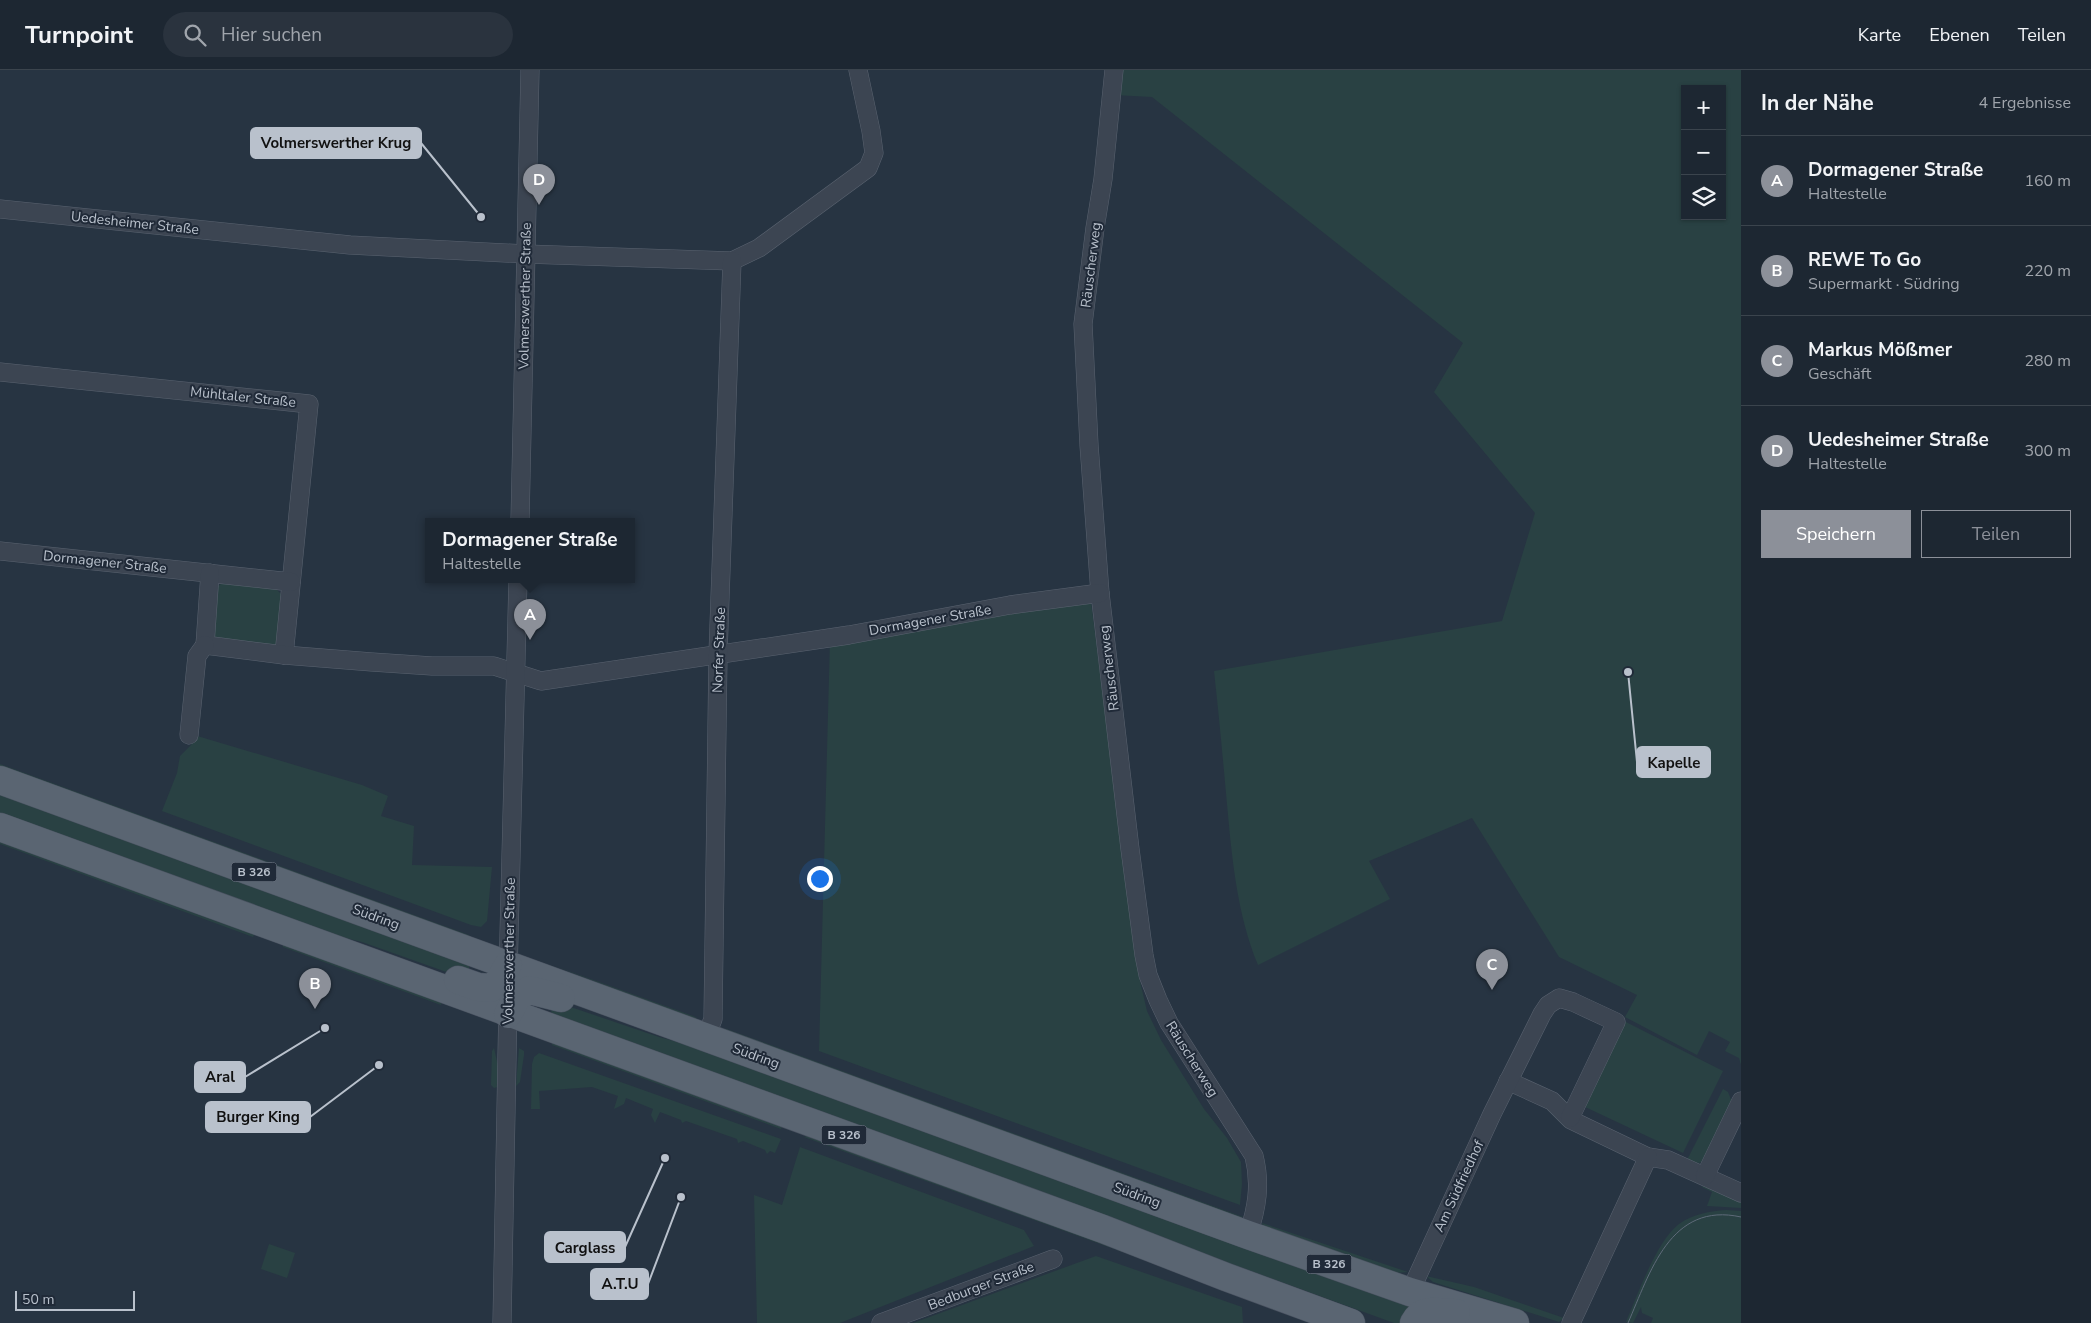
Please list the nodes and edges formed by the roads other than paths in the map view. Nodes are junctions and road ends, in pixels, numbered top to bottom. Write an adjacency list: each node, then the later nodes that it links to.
1 (530, 70): 5 (street, Volmerswerther Straße)
2 (858, 70): 6 (street, Uedesheimer Straße)
3 (1114, 70): 13 (street, Räuscherweg)
4 (0, 208): 5 (street, Uedesheimer Straße)
5 (526, 254): 6 (street, Uedesheimer Straße); 8 (street, Volmerswerther Straße)
6 (732, 261): 15 (street, Norfer Straße)
7 (0, 372): 11 (street, Mühltaler Straße)
8 (520, 518)
9 (0, 551): 10 (street, Dormagener Straße)
10 (210, 573): 11 (street, Dormagener Straße); 14 (street)
11 (291, 582): 16 (street)
12 (518, 583): 17 (street, Volmerswerther Straße)
13 (1100, 593): 15 (street, Dormagener Straße); 32 (street, Räuscherweg)
14 (205, 645): 16 (street, Dormagener Straße); 18 (street)
15 (718, 654): 17 (street, Dormagener Straße); 25 (street, Norfer Straße)
16 (284, 655): 17 (street, Dormagener Straße)
17 (516, 673): 21 (street, Volmerswerther Straße)
18 (190, 735)
19 (0, 780): 21 (main road, Südring / B 326)
20 (0, 827): 22 (main road, B 326)
21 (508, 965): 22 (main road); 23 (main road, Südring / B 326); 24 (street, Volmerswerther Straße)
22 (414, 978): 24 (main road, B 326)
23 (589, 996): 24 (main road, B 326); 25 (main road, Südring / B 326)
24 (508, 1014): 36 (main road, B 326); 37 (street, Volmerswerther Straße)
25 (706, 1037): 32 (main road, Südring / B 326)
26 (1508, 1081): 28 (street); 28 (street, Am Südfriedhof); 34 (street, Am Südfriedhof)
27 (1741, 1101): 30 (street)
28 (1570, 1118): 29 (street)
29 (1648, 1157): 30 (street); 41 (street)
30 (1705, 1176): 31 (street)
31 (1741, 1193)
32 (1248, 1235): 34 (main road, Südring / B 326)
33 (1053, 1259): 38 (street, Bedburger Straße)
34 (1410, 1292): 35 (main road, Südring / B 326)
35 (1477, 1313): 39 (main road); 40 (main road, Südring / B 326)
36 (1348, 1322)
37 (502, 1323)
38 (881, 1323)
39 (1414, 1323)
40 (1515, 1323)
41 (1571, 1323)

